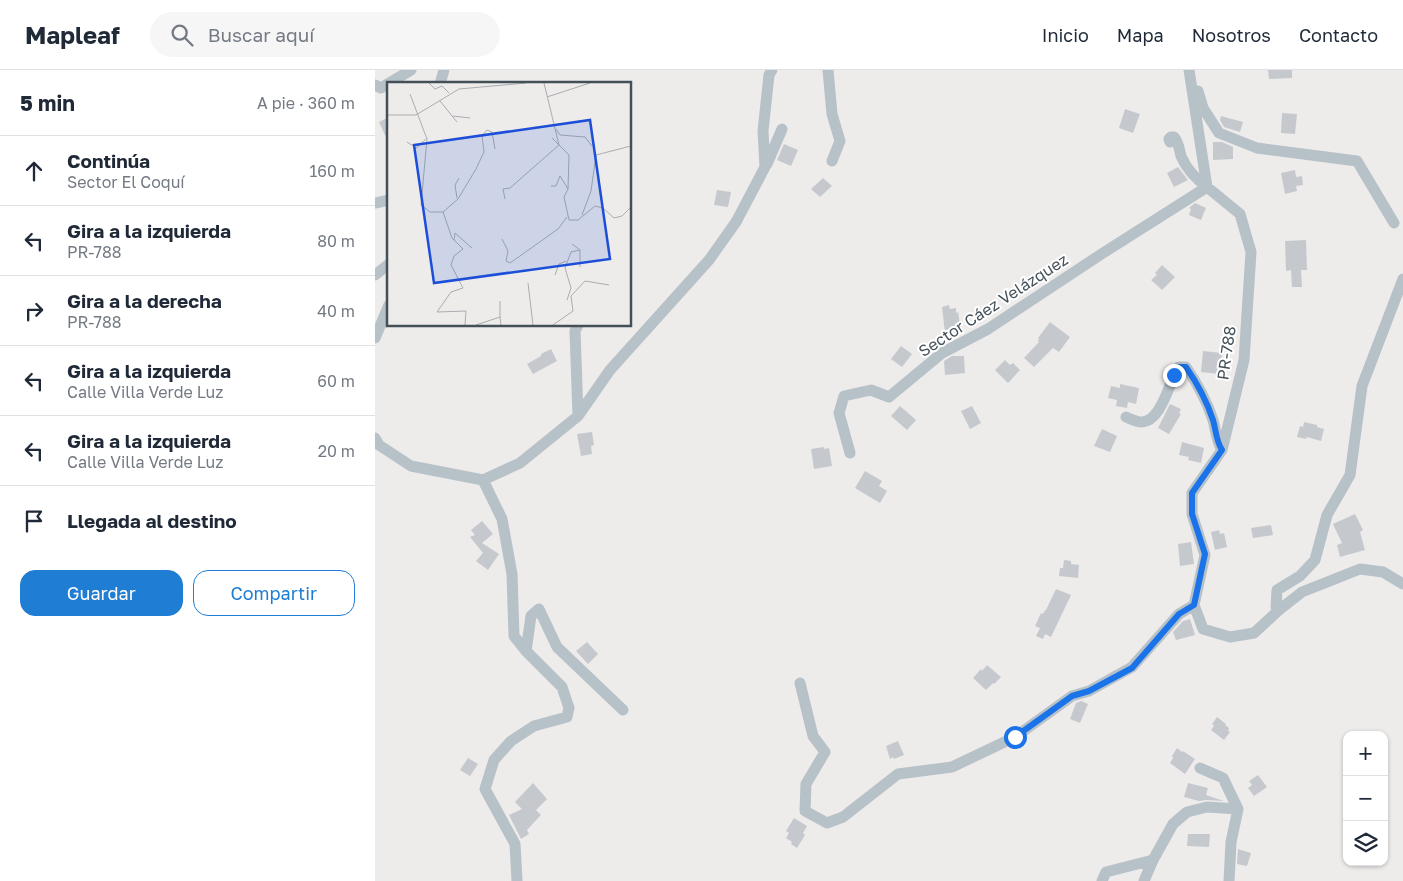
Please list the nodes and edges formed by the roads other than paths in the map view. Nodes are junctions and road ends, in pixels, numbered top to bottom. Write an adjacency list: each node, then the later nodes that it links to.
1 (411, 70): 5 (street)
2 (772, 70): 11 (street)
3 (828, 70): 10 (street)
4 (1191, 70): 12 (street); 13 (street)
5 (391, 82)
6 (387, 84): 7 (street)
7 (375, 85)
8 (782, 129): 11 (street)
9 (1169, 142): 12 (street, PR-788)
10 (832, 161)
11 (765, 167): 20 (street)
12 (1207, 187): 23 (street, PR-788 / PR-788); 24 (street, Sector Cáez Velázquez)
13 (1394, 223)
14 (387, 266): 15 (street)
15 (375, 275)
16 (1403, 280): 28 (street)
17 (387, 310): 19 (street)
18 (578, 326): 20 (street)
19 (375, 338)
20 (578, 416): 25 (street)
21 (1126, 417): 23 (street)
22 (375, 438): 25 (street)
23 (1222, 450): 27 (street, PR-788 / PR-788)
24 (850, 453)
25 (483, 480): 29 (street)
26 (1403, 584): 28 (street)
27 (1194, 605): 28 (street); 30 (street)
28 (1279, 610)
29 (526, 651): 31 (street); 35 (street)
30 (800, 683)
31 (623, 710)
32 (1200, 768): 33 (street)
33 (1238, 809): 34 (street); 38 (street)
34 (1153, 860): 36 (street); 37 (street)
35 (517, 881)
36 (1102, 881)
37 (1144, 881)
38 (1229, 881)

